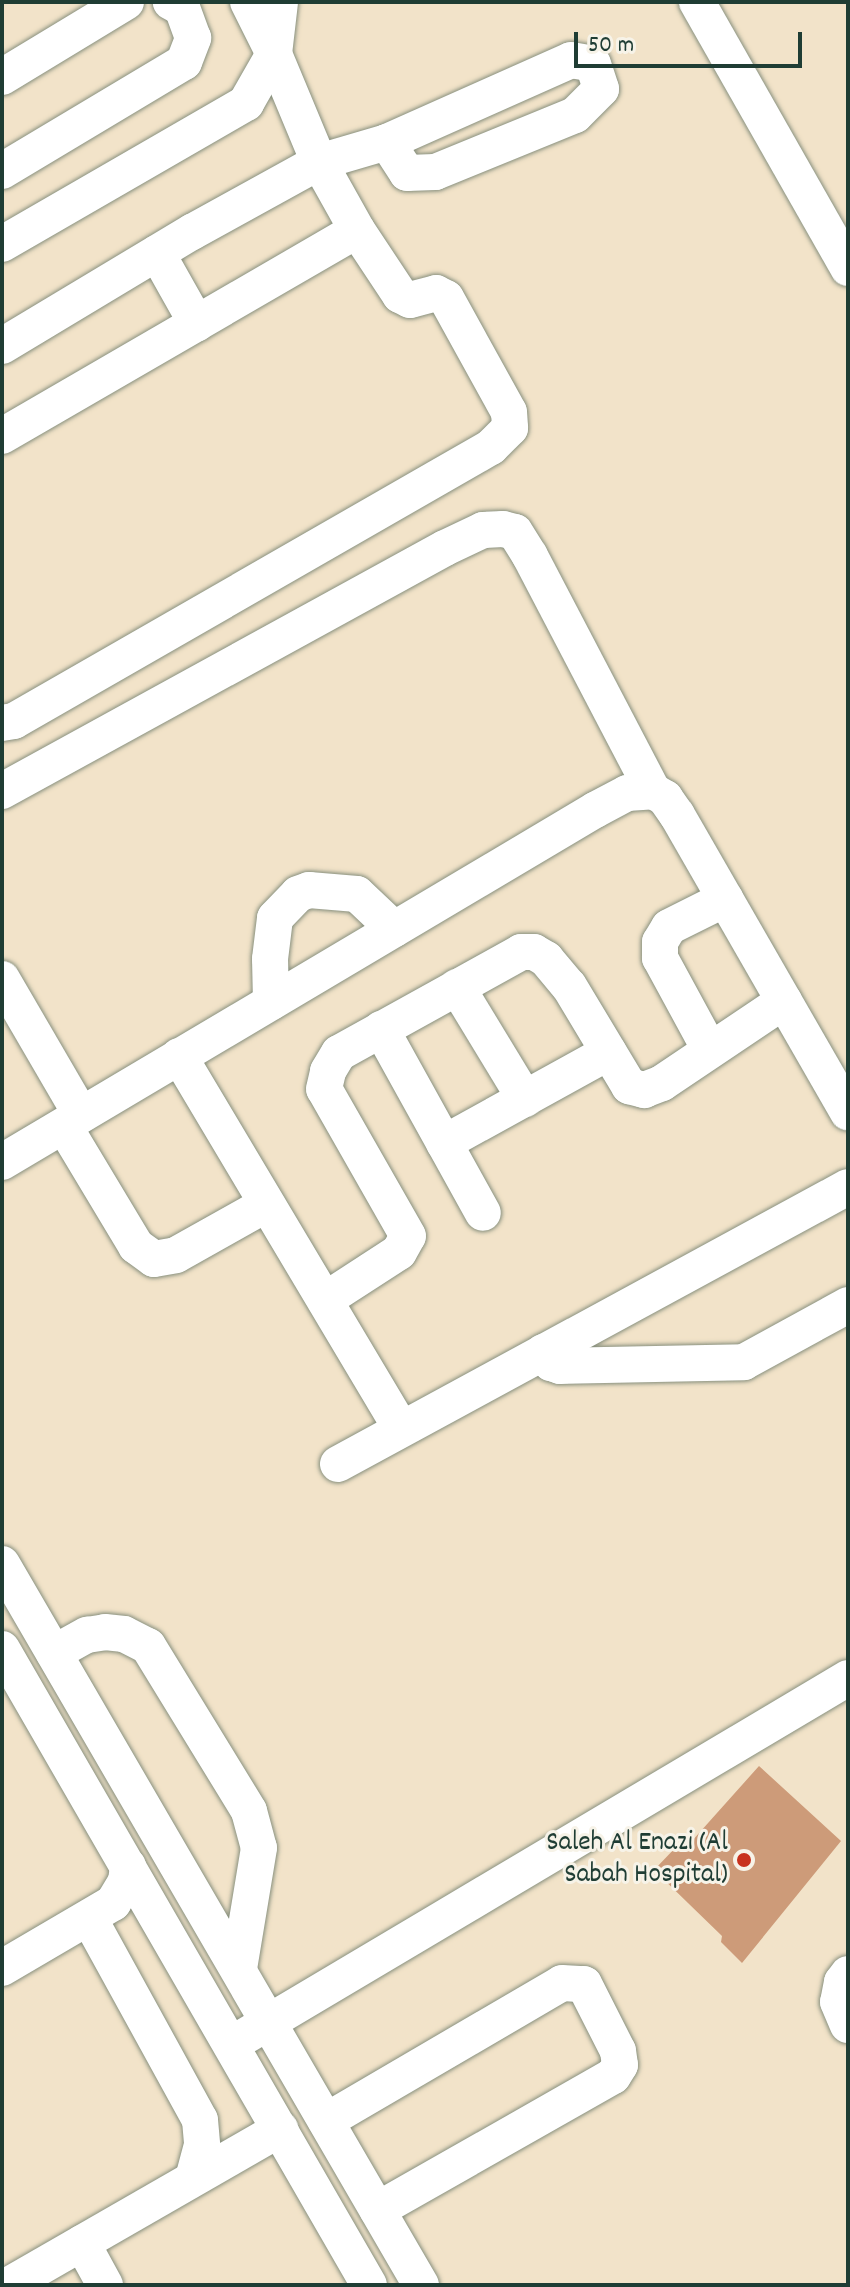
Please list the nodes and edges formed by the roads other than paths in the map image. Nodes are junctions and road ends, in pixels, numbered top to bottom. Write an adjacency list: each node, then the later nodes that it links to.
1 (126, 2): 7 (street)
2 (171, 2): 10 (street)
3 (248, 2): 6 (street)
4 (280, 2): 6 (street)
5 (697, 2): 14 (street)
6 (274, 54): 9 (street); 12 (street)
7 (2, 77)
8 (387, 142): 8 (street); 9 (street)
9 (319, 162): 11 (street); 13 (street)
10 (2, 171)
11 (357, 230): 15 (street); 18 (street)
12 (2, 244)
13 (157, 253): 15 (street); 16 (street)
14 (848, 268)
15 (197, 324): 17 (street)
16 (2, 346)
17 (2, 436)
18 (2, 723)
19 (2, 791): 20 (street)
20 (653, 791): 21 (street); 22 (street)
21 (725, 899): 25 (street); 28 (street)
22 (394, 929): 26 (street); 26 (street)
23 (2, 979): 33 (street)
24 (457, 987): 27 (street); 29 (street); 31 (street)
25 (784, 1001): 28 (street); 32 (street)
26 (271, 1002): 30 (street)
27 (381, 1029): 34 (street); 39 (street)
28 (710, 1050): 29 (street)
29 (609, 1052): 31 (street)
30 (179, 1056): 33 (street); 37 (street)
31 (525, 1099): 34 (street)
32 (848, 1112)
33 (72, 1120): 35 (street); 37 (street)
34 (444, 1143): 38 (street)
35 (2, 1162)
36 (848, 1187): 41 (street)
37 (267, 1204): 39 (street)
38 (483, 1213)
39 (325, 1300): 42 (street)
40 (848, 1305): 41 (street)
41 (543, 1352): 42 (street)
42 (401, 1428): 43 (street)
43 (338, 1464)
44 (2, 1564): 45 (street)
45 (55, 1655): 46 (street); 48 (street); 51 (street); 54 (street)
46 (4, 1657): 48 (street)
47 (848, 1678): 56 (street)
48 (16, 1703): 49 (street)
49 (128, 1866): 50 (street); 52 (street)
50 (89, 1918): 53 (street); 61 (street)
51 (220, 1939): 52 (street); 54 (street)
52 (185, 1964): 58 (street)
53 (2, 1968)
54 (239, 1969): 56 (street)
55 (848, 1974): 57 (street)
56 (268, 2022): 58 (street); 59 (street)
57 (848, 2025)
58 (231, 2044): 60 (street)
59 (326, 2121): 62 (street); 62 (street)
60 (280, 2129): 61 (street); 66 (street)
61 (193, 2178): 63 (street)
62 (377, 2210): 67 (street)
63 (82, 2243): 64 (street); 65 (street)
64 (9, 2285)
65 (105, 2285)
66 (369, 2285)
67 (421, 2285)

